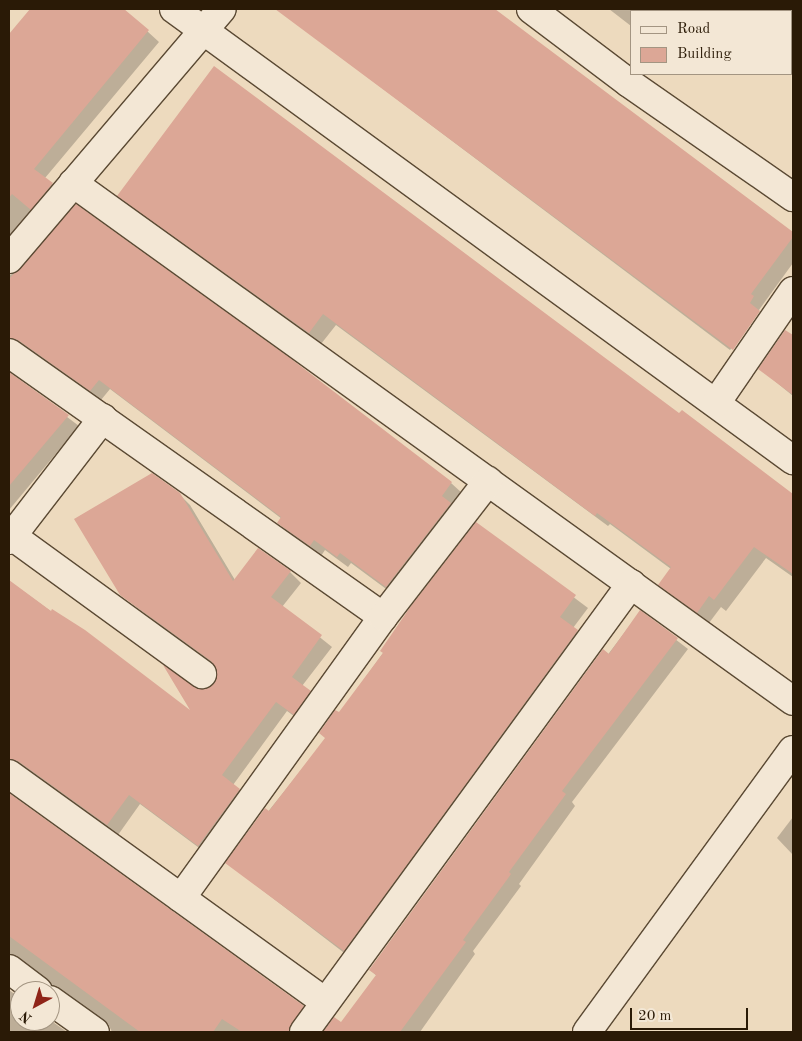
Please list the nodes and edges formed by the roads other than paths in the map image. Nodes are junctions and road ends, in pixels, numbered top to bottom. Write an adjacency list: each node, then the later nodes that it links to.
1 (174, 9): 4 (street)
2 (222, 9): 4 (street)
3 (531, 9): 5 (street)
4 (202, 32): 6 (street); 11 (street)
5 (633, 78): 7 (street)
6 (73, 183): 8 (street); 14 (street)
7 (793, 197)
8 (9, 259)
9 (793, 291): 11 (street)
10 (9, 353): 12 (street)
11 (716, 403): 13 (street)
12 (103, 418): 15 (street); 17 (street)
13 (793, 460)
14 (488, 482): 16 (street); 17 (street)
15 (11, 538): 18 (street)
16 (631, 584): 19 (street); 25 (street)
17 (383, 617): 22 (street)
18 (202, 674)
19 (793, 701)
20 (793, 750): 29 (street)
21 (9, 774): 22 (street)
22 (181, 898): 25 (street)
23 (9, 969): 24 (street)
24 (25, 981)
25 (324, 1001): 28 (street)
26 (60, 1007): 27 (street)
27 (95, 1032)
28 (304, 1032)
29 (586, 1032)

